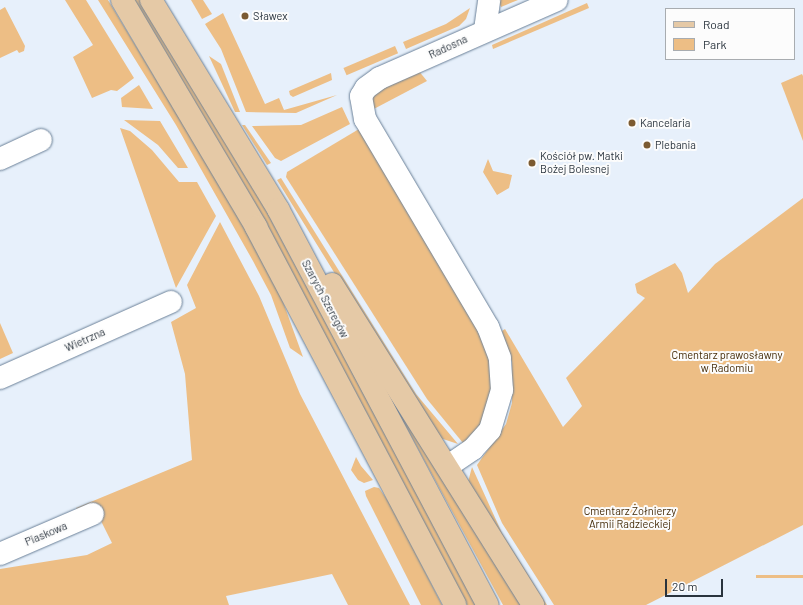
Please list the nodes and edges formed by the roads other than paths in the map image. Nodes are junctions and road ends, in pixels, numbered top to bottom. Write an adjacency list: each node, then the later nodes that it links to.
1 (122, 0): 14 (main road)
2 (151, 0): 8 (main road, Szarych Szeregów)
3 (488, 0): 5 (street)
4 (557, 0): 5 (street, Radosna)
5 (485, 30): 11 (street, Radosna)
6 (41, 140): 7 (street)
7 (0, 159)
8 (262, 181): 11 (main road); 15 (main road, Szarych Szeregów)
9 (170, 302): 10 (street, Wietrzna)
10 (0, 378)
11 (448, 466): 16 (main road)
12 (93, 514): 13 (street, Piaskowa)
13 (0, 554)
14 (455, 605)
15 (488, 605)
16 (533, 605)

